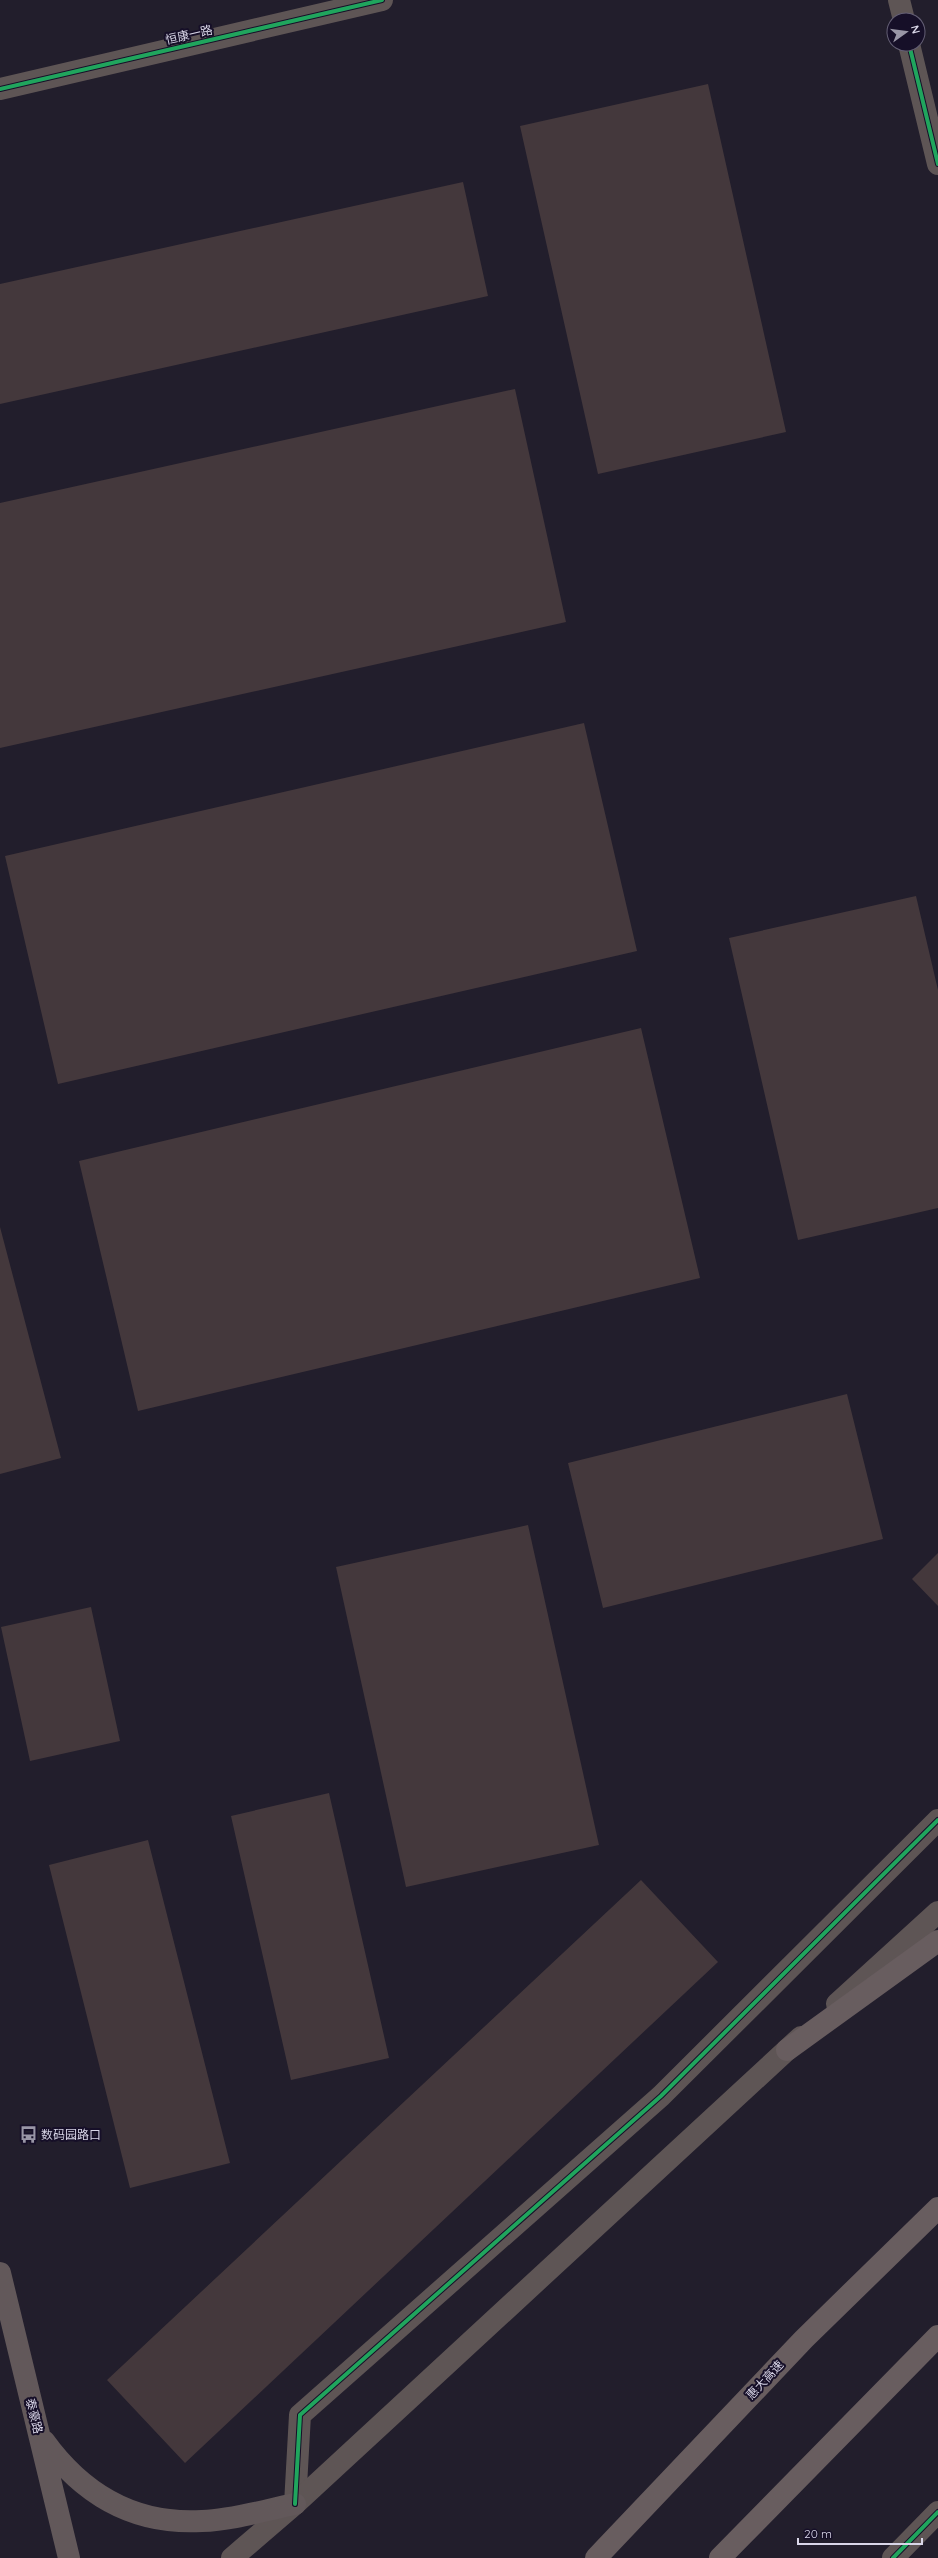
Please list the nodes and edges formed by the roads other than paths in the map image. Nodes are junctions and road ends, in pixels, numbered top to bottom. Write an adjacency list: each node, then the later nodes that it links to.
1 (382, 0): 5 (street, 恒康一路)
2 (899, 0): 3 (street)
3 (902, 12)
4 (911, 52): 6 (street)
5 (0, 89)
6 (938, 164)
7 (938, 1820): 15 (street)
8 (938, 1912): 10 (street)
9 (938, 1942): 10 (highway)
10 (787, 2050): 15 (street)
11 (938, 2208): 19 (highway, 惠大高速)
12 (0, 2274): 14 (main road, 泰豪路)
13 (938, 2336): 20 (highway)
14 (39, 2433): 15 (main road); 17 (main road, 泰豪路)
15 (295, 2504): 18 (street)
16 (938, 2512): 21 (street)
17 (69, 2558)
18 (232, 2558)
19 (596, 2558)
20 (720, 2558)
21 (894, 2558)

